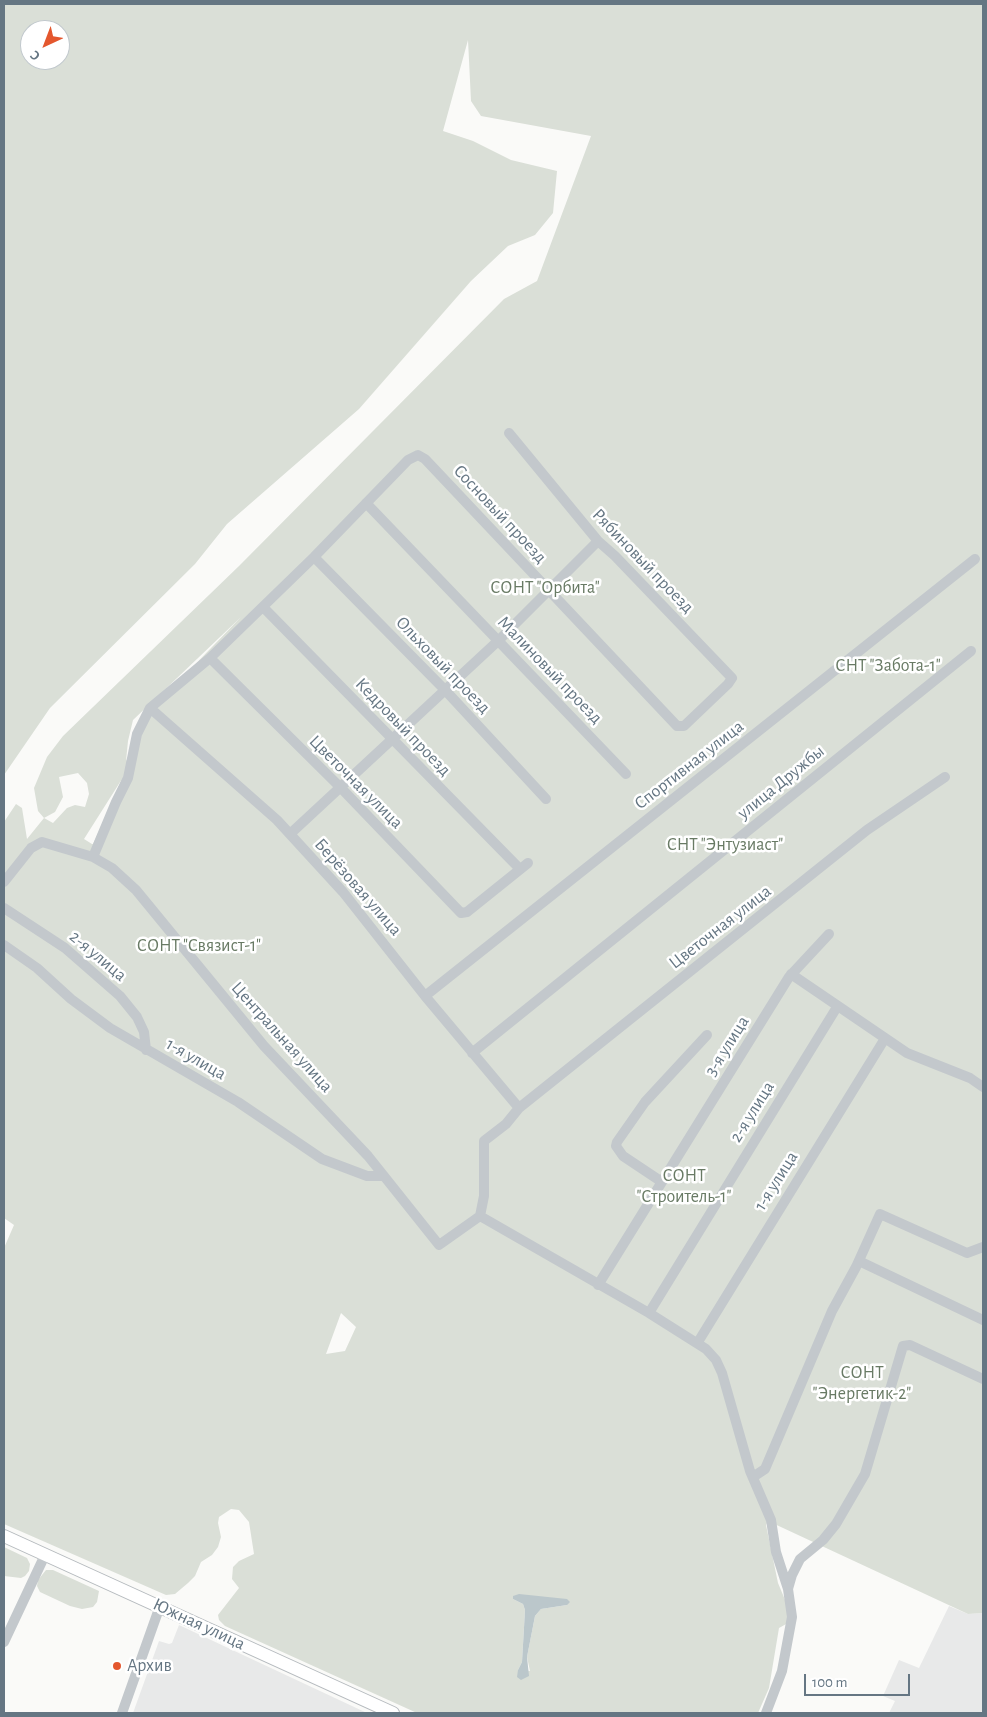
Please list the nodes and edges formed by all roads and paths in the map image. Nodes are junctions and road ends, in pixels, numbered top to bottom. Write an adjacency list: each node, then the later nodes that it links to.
1 (509, 432): 3 (street, Рябиновый проезд)
2 (366, 503): 4 (street); 6 (street, Сосновый проезд); 8 (street, Малиновый проезд)
3 (598, 541): 6 (street); 12 (street, Рябиновый проезд)
4 (314, 557): 7 (street); 11 (street, Ольховый проезд)
5 (975, 559): 27 (street, Спортивная улица)
6 (550, 590): 8 (street); 12 (street, Сосновый проезд)
7 (264, 607): 10 (street); 14 (street, Кедровый проезд)
8 (499, 640): 11 (street); 15 (street, Малиновый проезд)
9 (971, 651): 32 (street, улица Дружбы)
10 (210, 658): 13 (street); 17 (street, Цветочная улица)
11 (445, 690): 14 (street); 18 (street, Ольховый проезд)
12 (704, 706)
13 (150, 708): 19 (street, Берёзовая улица); 20 (street)
14 (392, 739): 17 (street); 21 (street, Кедровый проезд)
15 (626, 774)
16 (945, 777): 34 (street, Цветочная улица)
17 (341, 788): 19 (street); 21 (street, Цветочная улица)
18 (546, 799)
19 (290, 834): 27 (street, Берёзовая улица)
20 (94, 857): 22 (street, Центральная улица); 35 (street, Центральная улица)
21 (524, 866)
22 (4, 882)
23 (4, 908): 31 (street, 2-я улица)
24 (829, 934): 26 (street, 3-я улица)
25 (4, 945): 31 (street, 1-я улица)
26 (791, 974): 28 (street); 36 (street, 3-я улица)
27 (425, 996): 32 (street, Берёзовая улица)
28 (837, 1007): 30 (street); 41 (street, 2-я улица)
29 (707, 1035): 36 (street, 3-я улица)
30 (884, 1040): 33 (street); 43 (street, 1-я улица)
31 (146, 1050): 35 (street, 1-я улица)
32 (472, 1053): 34 (street, Берёзовая улица)
33 (983, 1087)
34 (519, 1108): 37 (street, Цветочная улица)
35 (384, 1176): 37 (street, Центральная улица)
36 (662, 1182): 40 (street, 3-я улица)
37 (480, 1216): 40 (street)
38 (983, 1247): 39 (street)
39 (859, 1261): 42 (street); 45 (street)
40 (598, 1285): 41 (street)
41 (650, 1313): 43 (street)
42 (983, 1320)
43 (698, 1342): 45 (street)
44 (983, 1378): 48 (street)
45 (753, 1478): 48 (street)
46 (4, 1536): 47 (main road, Южная улица)
47 (45, 1555): 49 (main road, Южная улица); 50 (street)
48 (788, 1590): 53 (street)
49 (160, 1606): 51 (street); 52 (main road, Южная улица)
50 (4, 1642)
51 (122, 1713)
52 (393, 1713)
53 (766, 1713)

